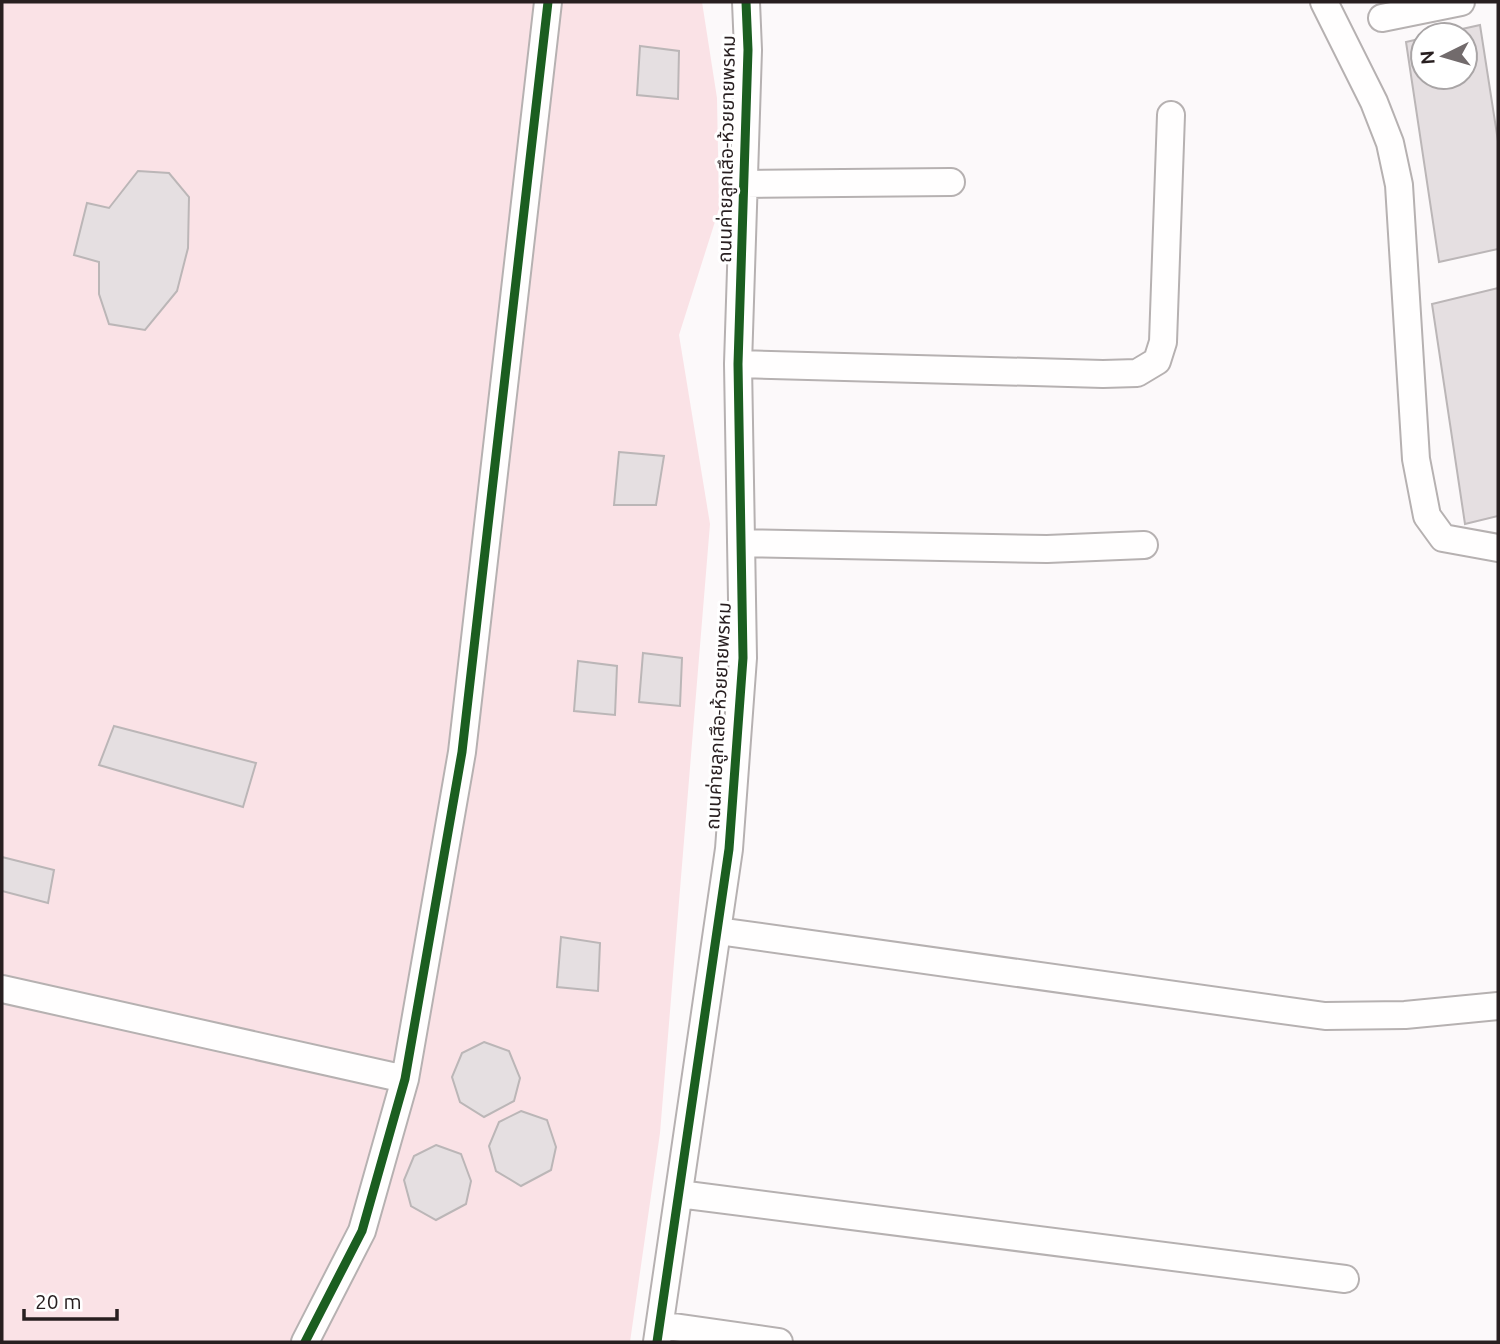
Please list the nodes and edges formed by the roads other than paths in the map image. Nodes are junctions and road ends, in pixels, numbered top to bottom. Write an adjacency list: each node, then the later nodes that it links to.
1 (548, 2): 16 (street)
2 (746, 2): 8 (street, ถนนค่ายลูกเสึอ-ห้วยยายพรหม)
3 (1324, 2): 12 (street)
4 (1461, 2): 5 (street)
5 (1382, 18)
6 (1171, 115): 9 (street)
7 (951, 182): 8 (street)
8 (744, 184): 9 (street, ถนนค่ายลูกเสึอ-ห้วยยายพรหม)
9 (738, 364): 10 (street, ถนนค่ายลูกเสึอ-ห้วยยายพรหม)
10 (741, 543): 11 (street); 13 (street, ถนนค่ายลูกเสึอ-ห้วยยายพรหม)
11 (1144, 545)
12 (1498, 548)
13 (718, 931): 15 (street); 17 (street, ถนนค่ายลูกเสึอ-ห้วยยายพรหม)
14 (2, 989): 16 (street)
15 (1498, 1006)
16 (405, 1079): 20 (street)
17 (679, 1194): 18 (street); 19 (street, ถนนค่ายลูกเสึอ-ห้วยยายพรหม)
18 (1345, 1279)
19 (658, 1334): 21 (street)
20 (305, 1342)
21 (779, 1342)

